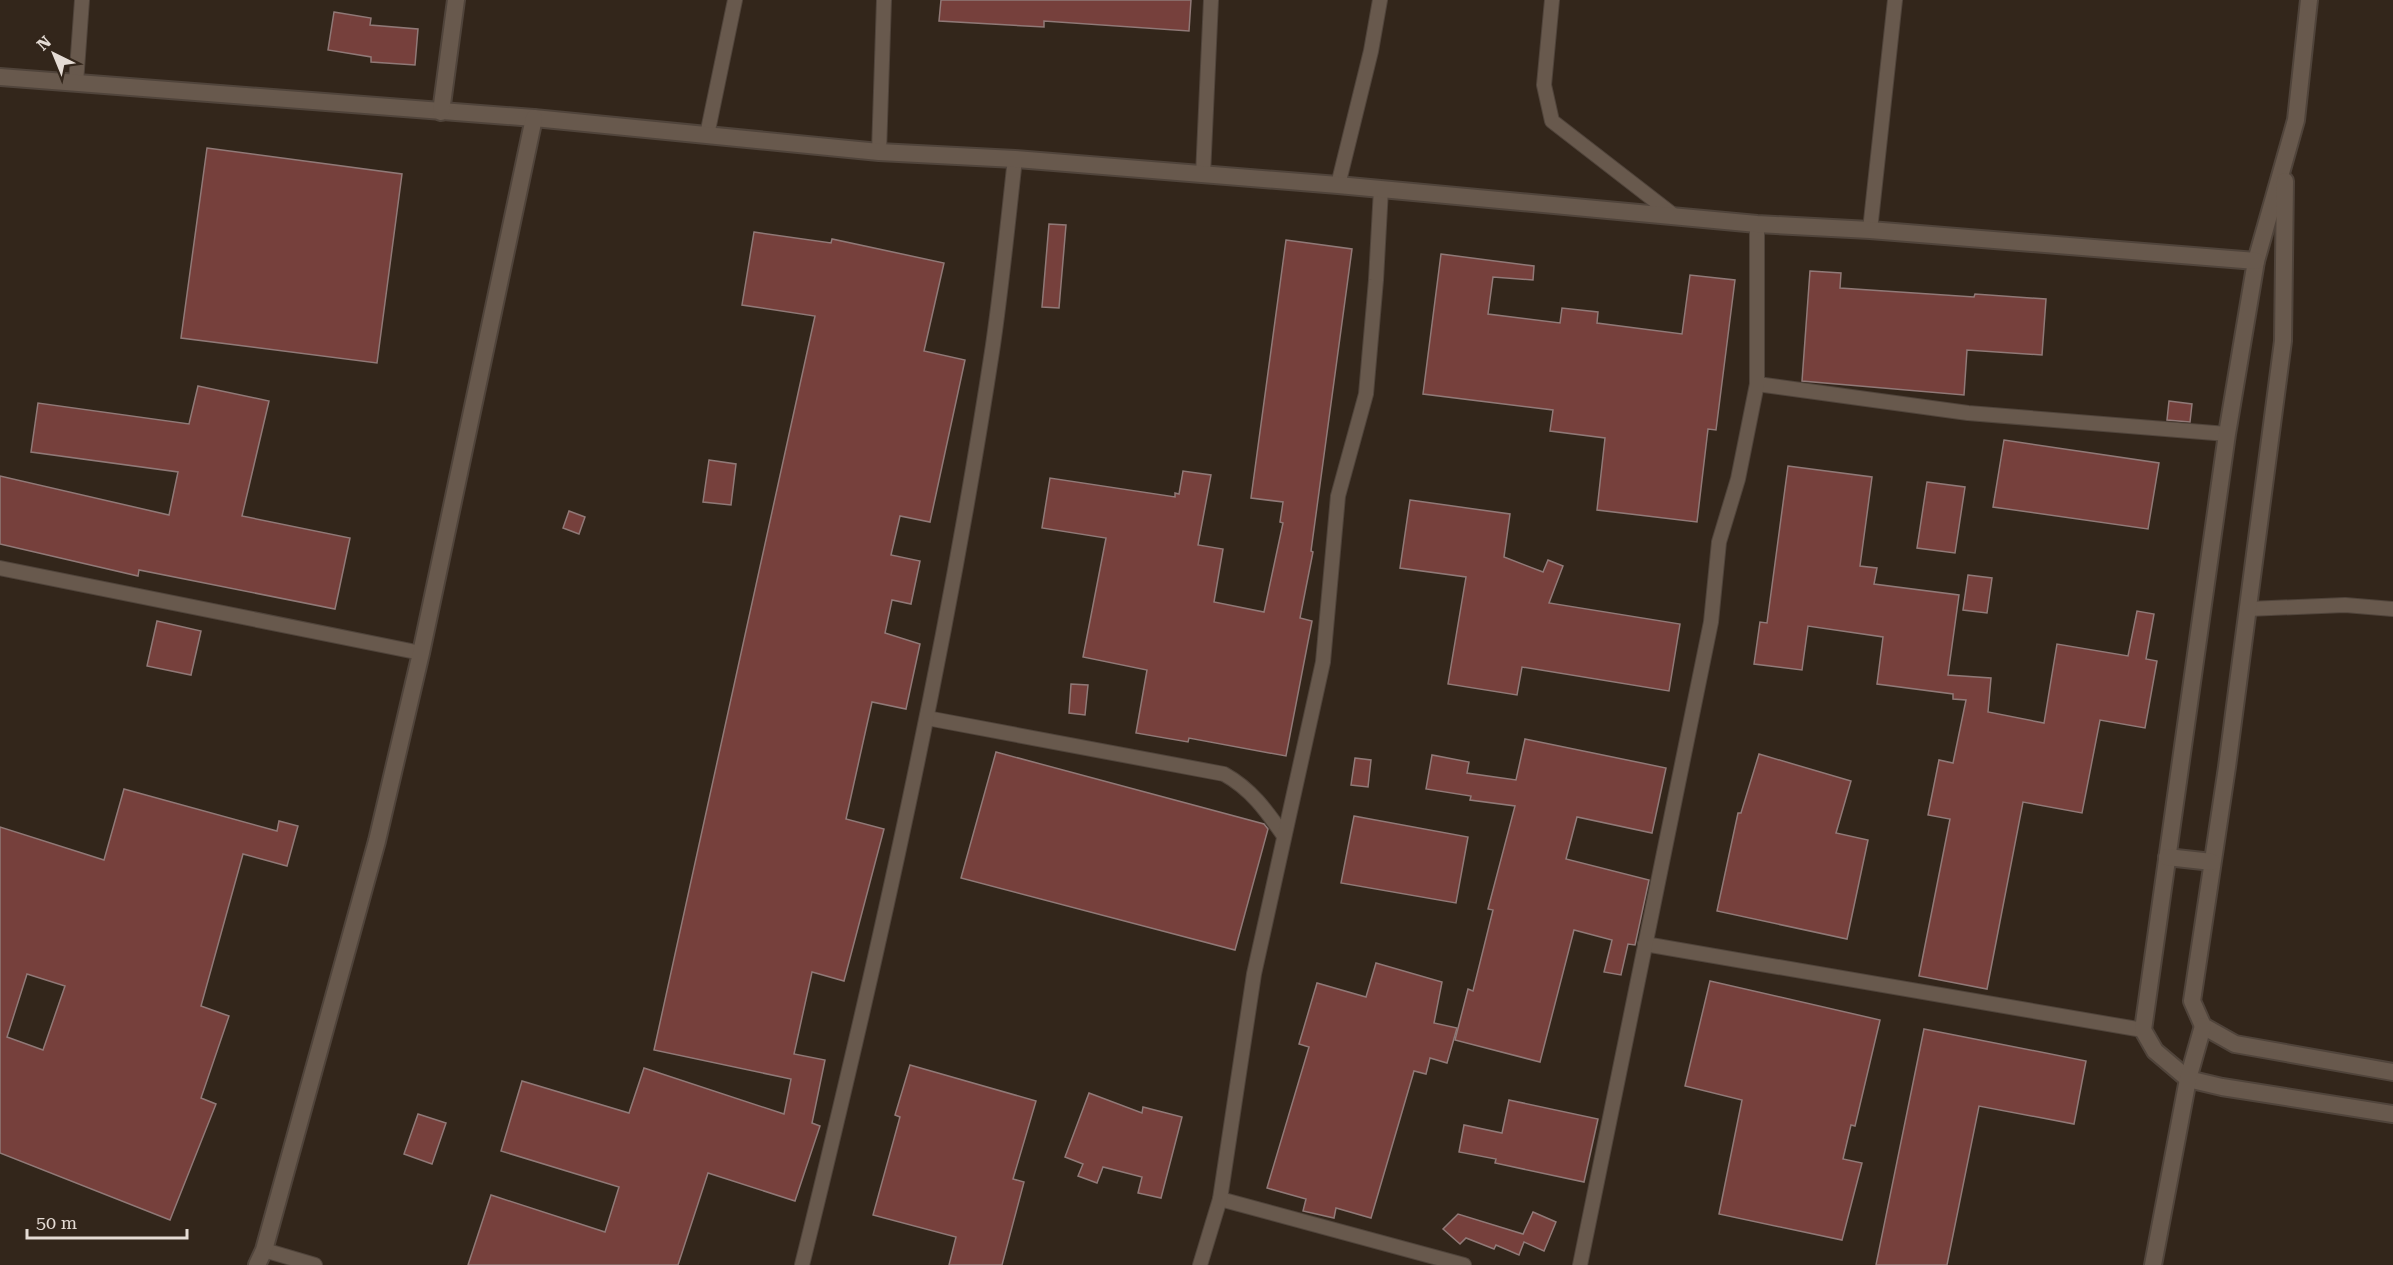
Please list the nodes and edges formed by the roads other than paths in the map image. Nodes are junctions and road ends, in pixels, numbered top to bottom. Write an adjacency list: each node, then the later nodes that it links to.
1 (82, 0): 11 (lane)
2 (456, 0): 12 (street)
3 (735, 0): 14 (lane)
4 (884, 0): 15 (lane)
5 (1211, 0): 18 (lane)
6 (1380, 0): 19 (lane)
7 (1552, 0): 21 (lane)
8 (1895, 0): 23 (lane)
9 (2309, 0): 17 (street)
10 (0, 77): 11 (street)
11 (75, 83): 12 (street)
12 (441, 112): 13 (street)
13 (534, 118): 14 (street); 30 (street)
14 (707, 135): 15 (street)
15 (879, 152): 16 (street)
16 (1015, 159): 18 (street); 31 (lane)
17 (2285, 159): 24 (street); 28 (street)
18 (1203, 175): 19 (street)
19 (1338, 185): 20 (street)
20 (1381, 189): 21 (street); 32 (lane)
21 (1672, 214): 22 (street)
22 (1757, 224): 23 (street); 25 (lane)
23 (1870, 230): 24 (street)
24 (2256, 261): 26 (street)
25 (1757, 384): 26 (lane); 35 (lane)
26 (2227, 434): 33 (street)
27 (0, 568): 30 (lane)
28 (2248, 609): 29 (lane); 34 (street)
29 (2393, 609)
30 (421, 653): 42 (street)
31 (927, 718): 32 (lane); 44 (lane)
32 (1284, 836): 41 (lane)
33 (2167, 857): 34 (street); 37 (street)
34 (2212, 862): 36 (street)
35 (1645, 945): 37 (lane); 47 (lane)
36 (2203, 1026): 38 (street); 39 (street)
37 (2143, 1030): 39 (street)
38 (2393, 1072)
39 (2188, 1078): 40 (street); 48 (street)
40 (2393, 1114)
41 (1220, 1199): 45 (lane); 46 (lane)
42 (261, 1257): 43 (lane)
43 (315, 1265)
44 (802, 1265)
45 (1200, 1265)
46 (1464, 1265)
47 (1580, 1265)
48 (2153, 1265)

